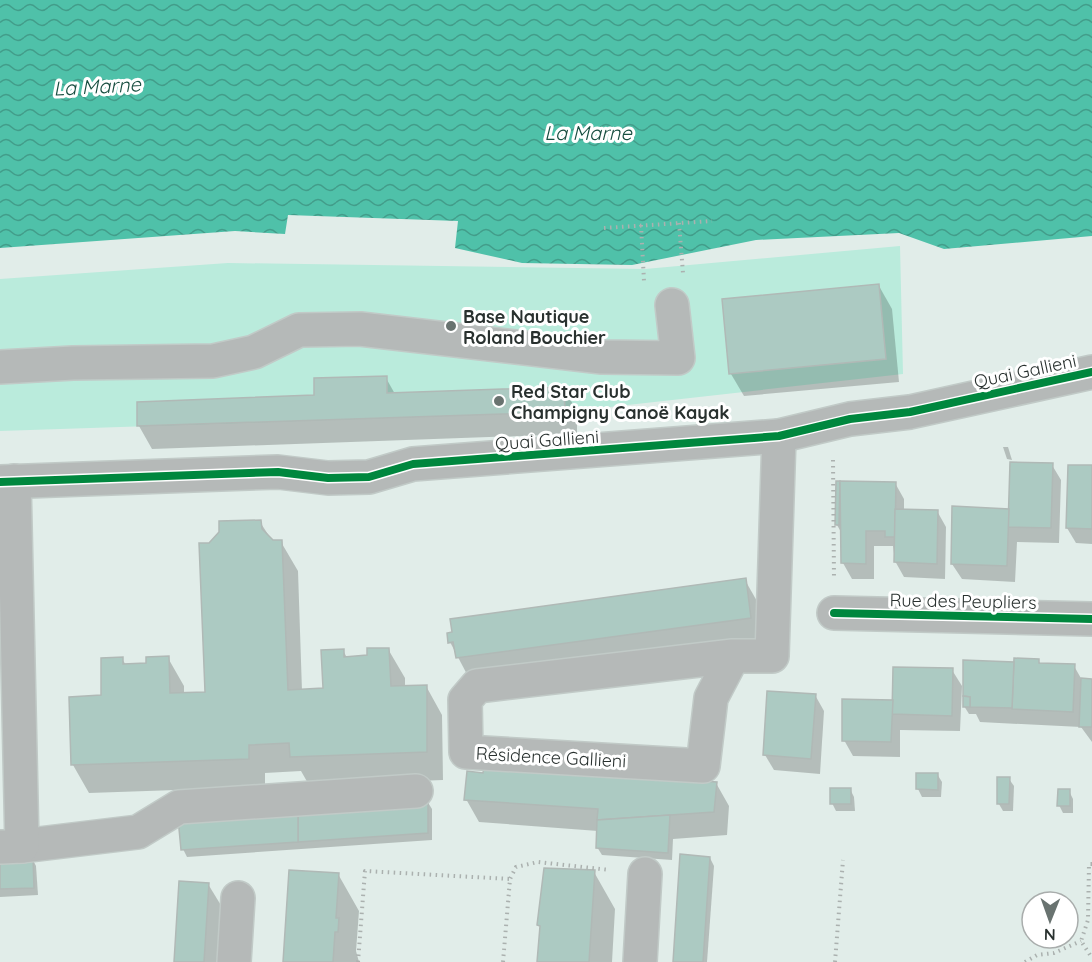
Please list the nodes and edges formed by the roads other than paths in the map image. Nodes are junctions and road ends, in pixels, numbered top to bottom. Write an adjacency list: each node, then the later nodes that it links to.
1 (678, 294): 2 (street)
2 (0, 367)
3 (1092, 372): 4 (street, Quai Gallieni)
4 (779, 436): 5 (street, Quai Gallieni); 8 (street, Résidence Gallieni)
5 (7, 481): 10 (street)
6 (834, 613): 7 (street, Rue des Peupliers)
7 (1092, 619)
8 (733, 656): 8 (street, Résidence Gallieni)
9 (416, 791): 10 (street)
10 (11, 846)
11 (645, 874): 14 (street)
12 (238, 898): 13 (street)
13 (234, 962)
14 (640, 962)

